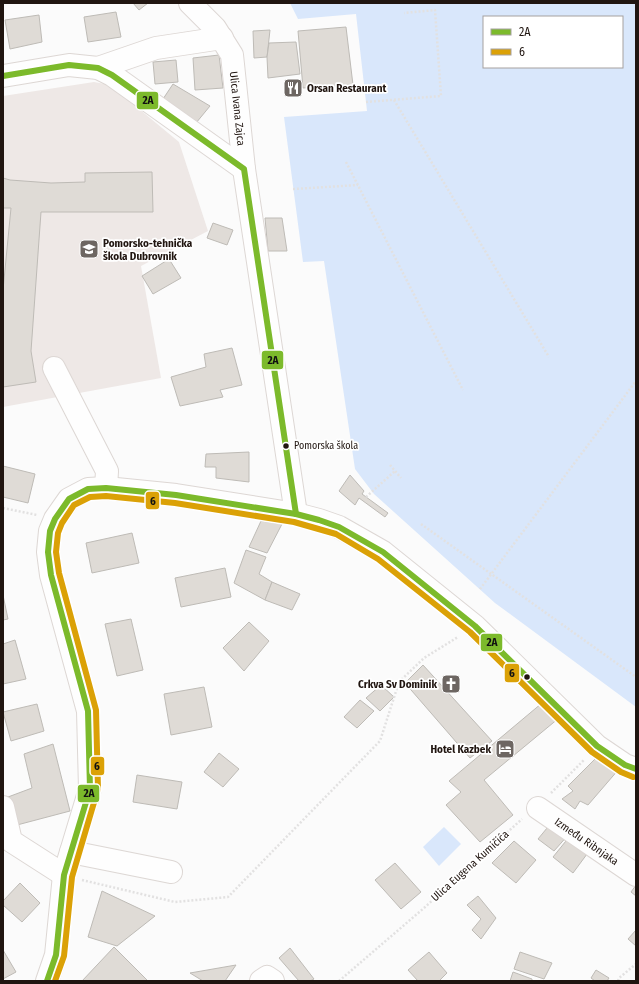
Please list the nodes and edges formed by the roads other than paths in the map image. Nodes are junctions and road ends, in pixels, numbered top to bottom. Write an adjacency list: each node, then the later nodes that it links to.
1 (190, 3): 2 (street, Ulica Ivana Zajca)
2 (222, 38): 3 (street); 5 (street, Ulica Ivana Zajca)
3 (98, 68): 4 (street); 5 (street)
4 (3, 76)
5 (244, 169): 8 (street, Ulica Ivana Zajca)
6 (54, 368): 7 (street)
7 (106, 488): 8 (street); 13 (street)
8 (296, 514): 9 (street)
9 (636, 769)
10 (3, 807): 12 (street)
11 (538, 808): 16 (street, Između Ribnjaka)
12 (7, 847): 15 (street)
13 (71, 852): 14 (street); 15 (street)
14 (171, 872)
15 (64, 875): 17 (street)
16 (636, 876)
17 (47, 981)
18 (261, 981): 19 (street)
19 (273, 981)

